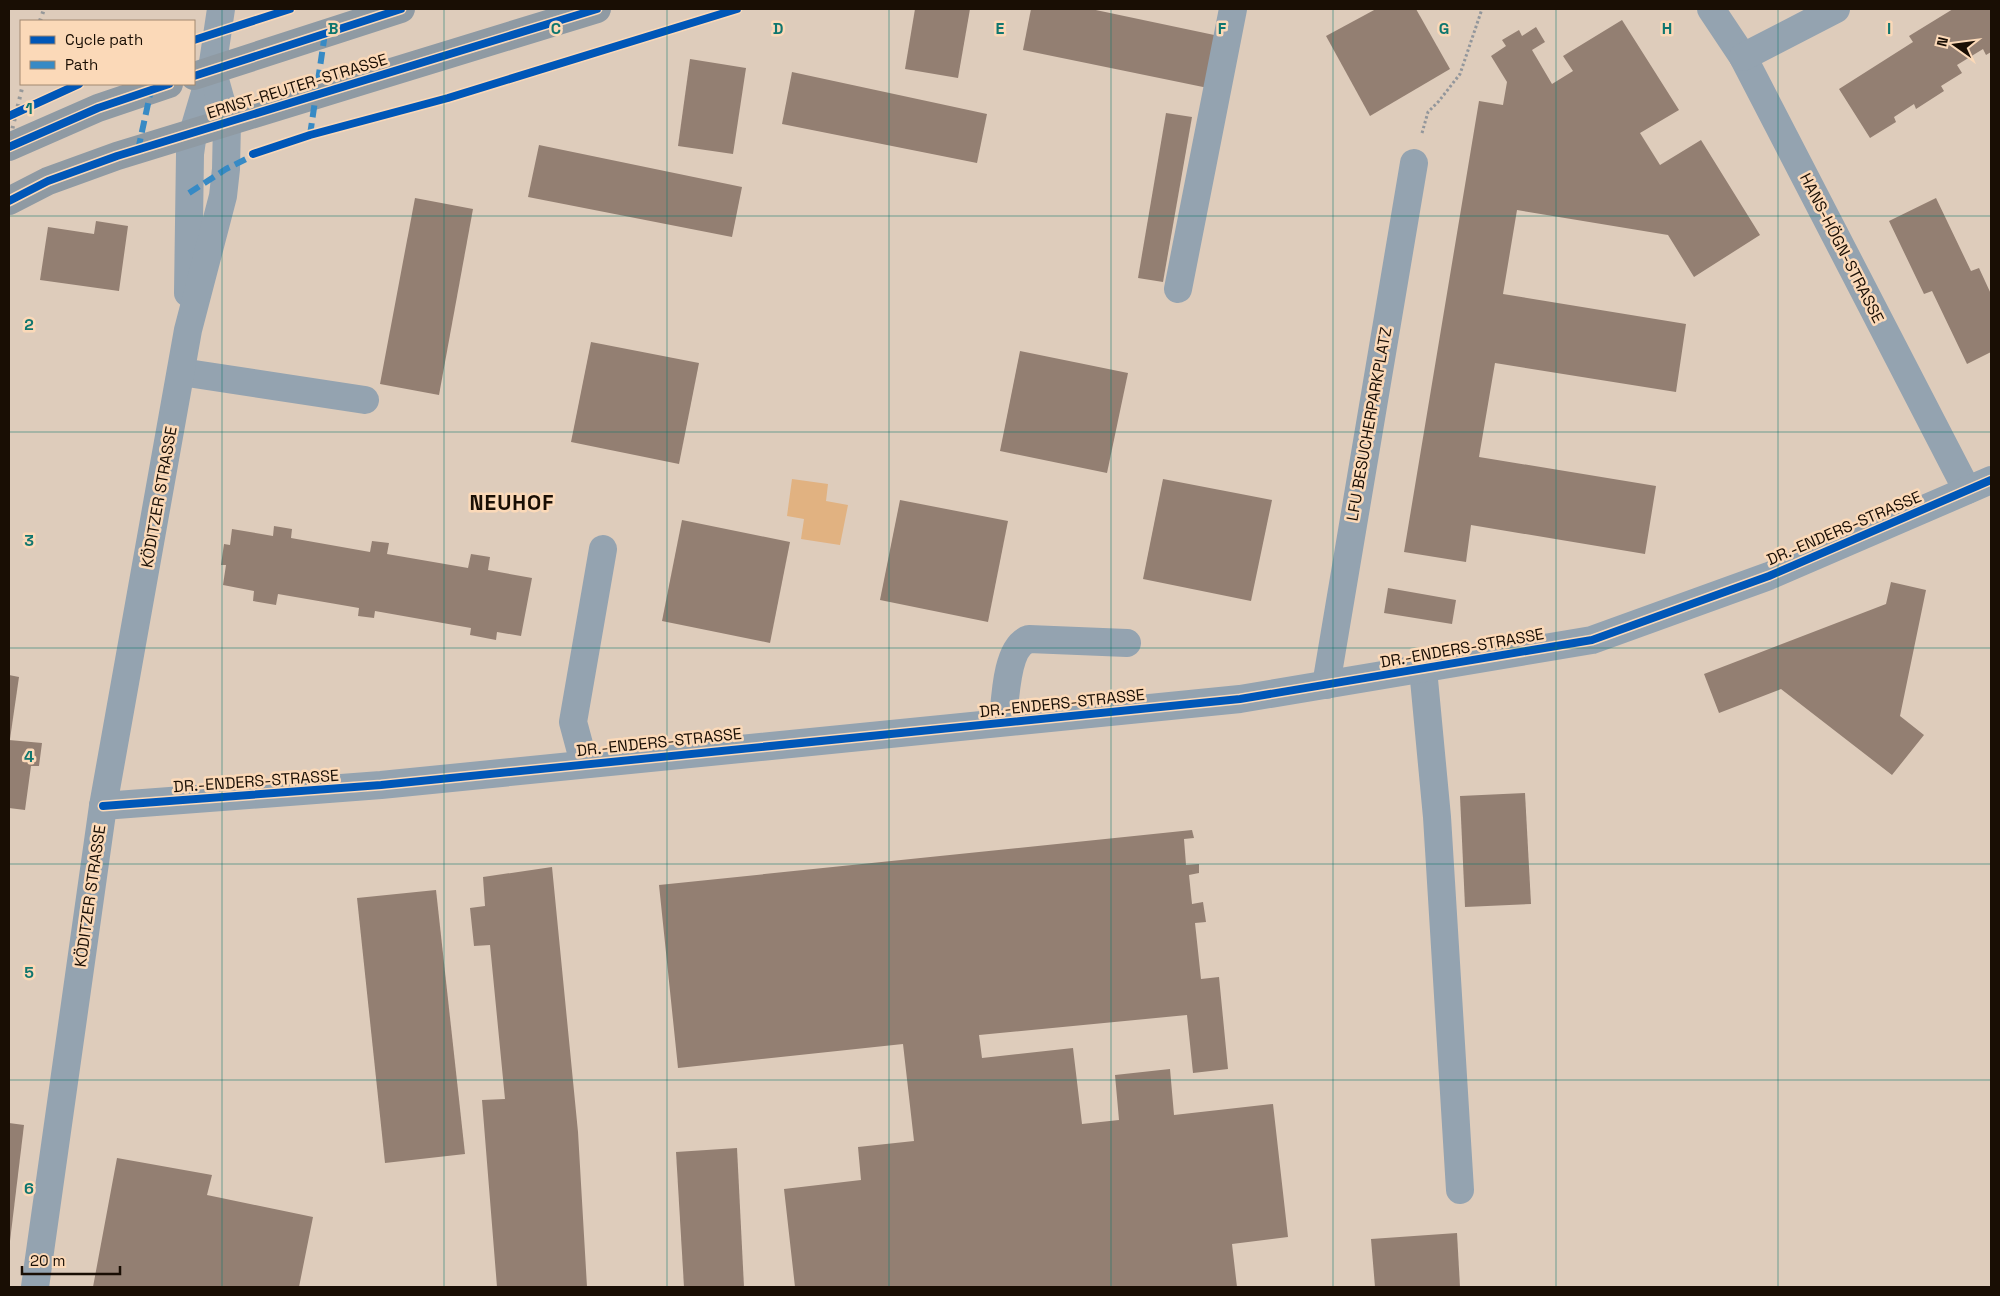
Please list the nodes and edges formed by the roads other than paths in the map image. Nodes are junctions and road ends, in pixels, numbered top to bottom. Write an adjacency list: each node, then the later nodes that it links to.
1 (221, 9): 8 (street, KÖDITZER STRASSE)
2 (402, 9): 8 (main road)
3 (597, 9): 10 (main road, ERNST-REUTER-STRASSE)
4 (1233, 9): 15 (street)
5 (1711, 9): 7 (street, HANS-HÖGN-STRASSE)
6 (1836, 9): 7 (street)
7 (1743, 57): 19 (street, HANS-HÖGN-STRASSE)
8 (203, 73): 10 (street, KÖDITZER STRASSE); 11 (street, KÖDITZER STRASSE)
9 (166, 85): 12 (main road)
10 (227, 123): 11 (main road, ERNST-REUTER-STRASSE); 16 (street, KÖDITZER STRASSE)
11 (193, 133): 14 (main road, ERNST-REUTER-STRASSE); 16 (street, KÖDITZER STRASSE)
12 (21, 142)
13 (1414, 163): 23 (street, LFU BESUCHERPARKPLATZ)
14 (13, 199)
15 (1178, 289)
16 (188, 330): 17 (street, KÖDITZER STRASSE)
17 (181, 372): 18 (street); 26 (street, KÖDITZER STRASSE)
18 (366, 400)
19 (1979, 485): 22 (street, DR.-ENDERS-STRASSE)
20 (603, 549): 25 (street)
21 (1127, 643): 24 (street)
22 (1423, 669): 23 (street, DR.-ENDERS-STRASSE); 27 (street)
23 (1326, 685): 24 (street, DR.-ENDERS-STRASSE)
24 (1003, 722): 25 (street, DR.-ENDERS-STRASSE)
25 (584, 763): 26 (street, DR.-ENDERS-STRASSE)
26 (103, 806): 28 (street, KÖDITZER STRASSE)
27 (1460, 1190)
28 (35, 1287)

